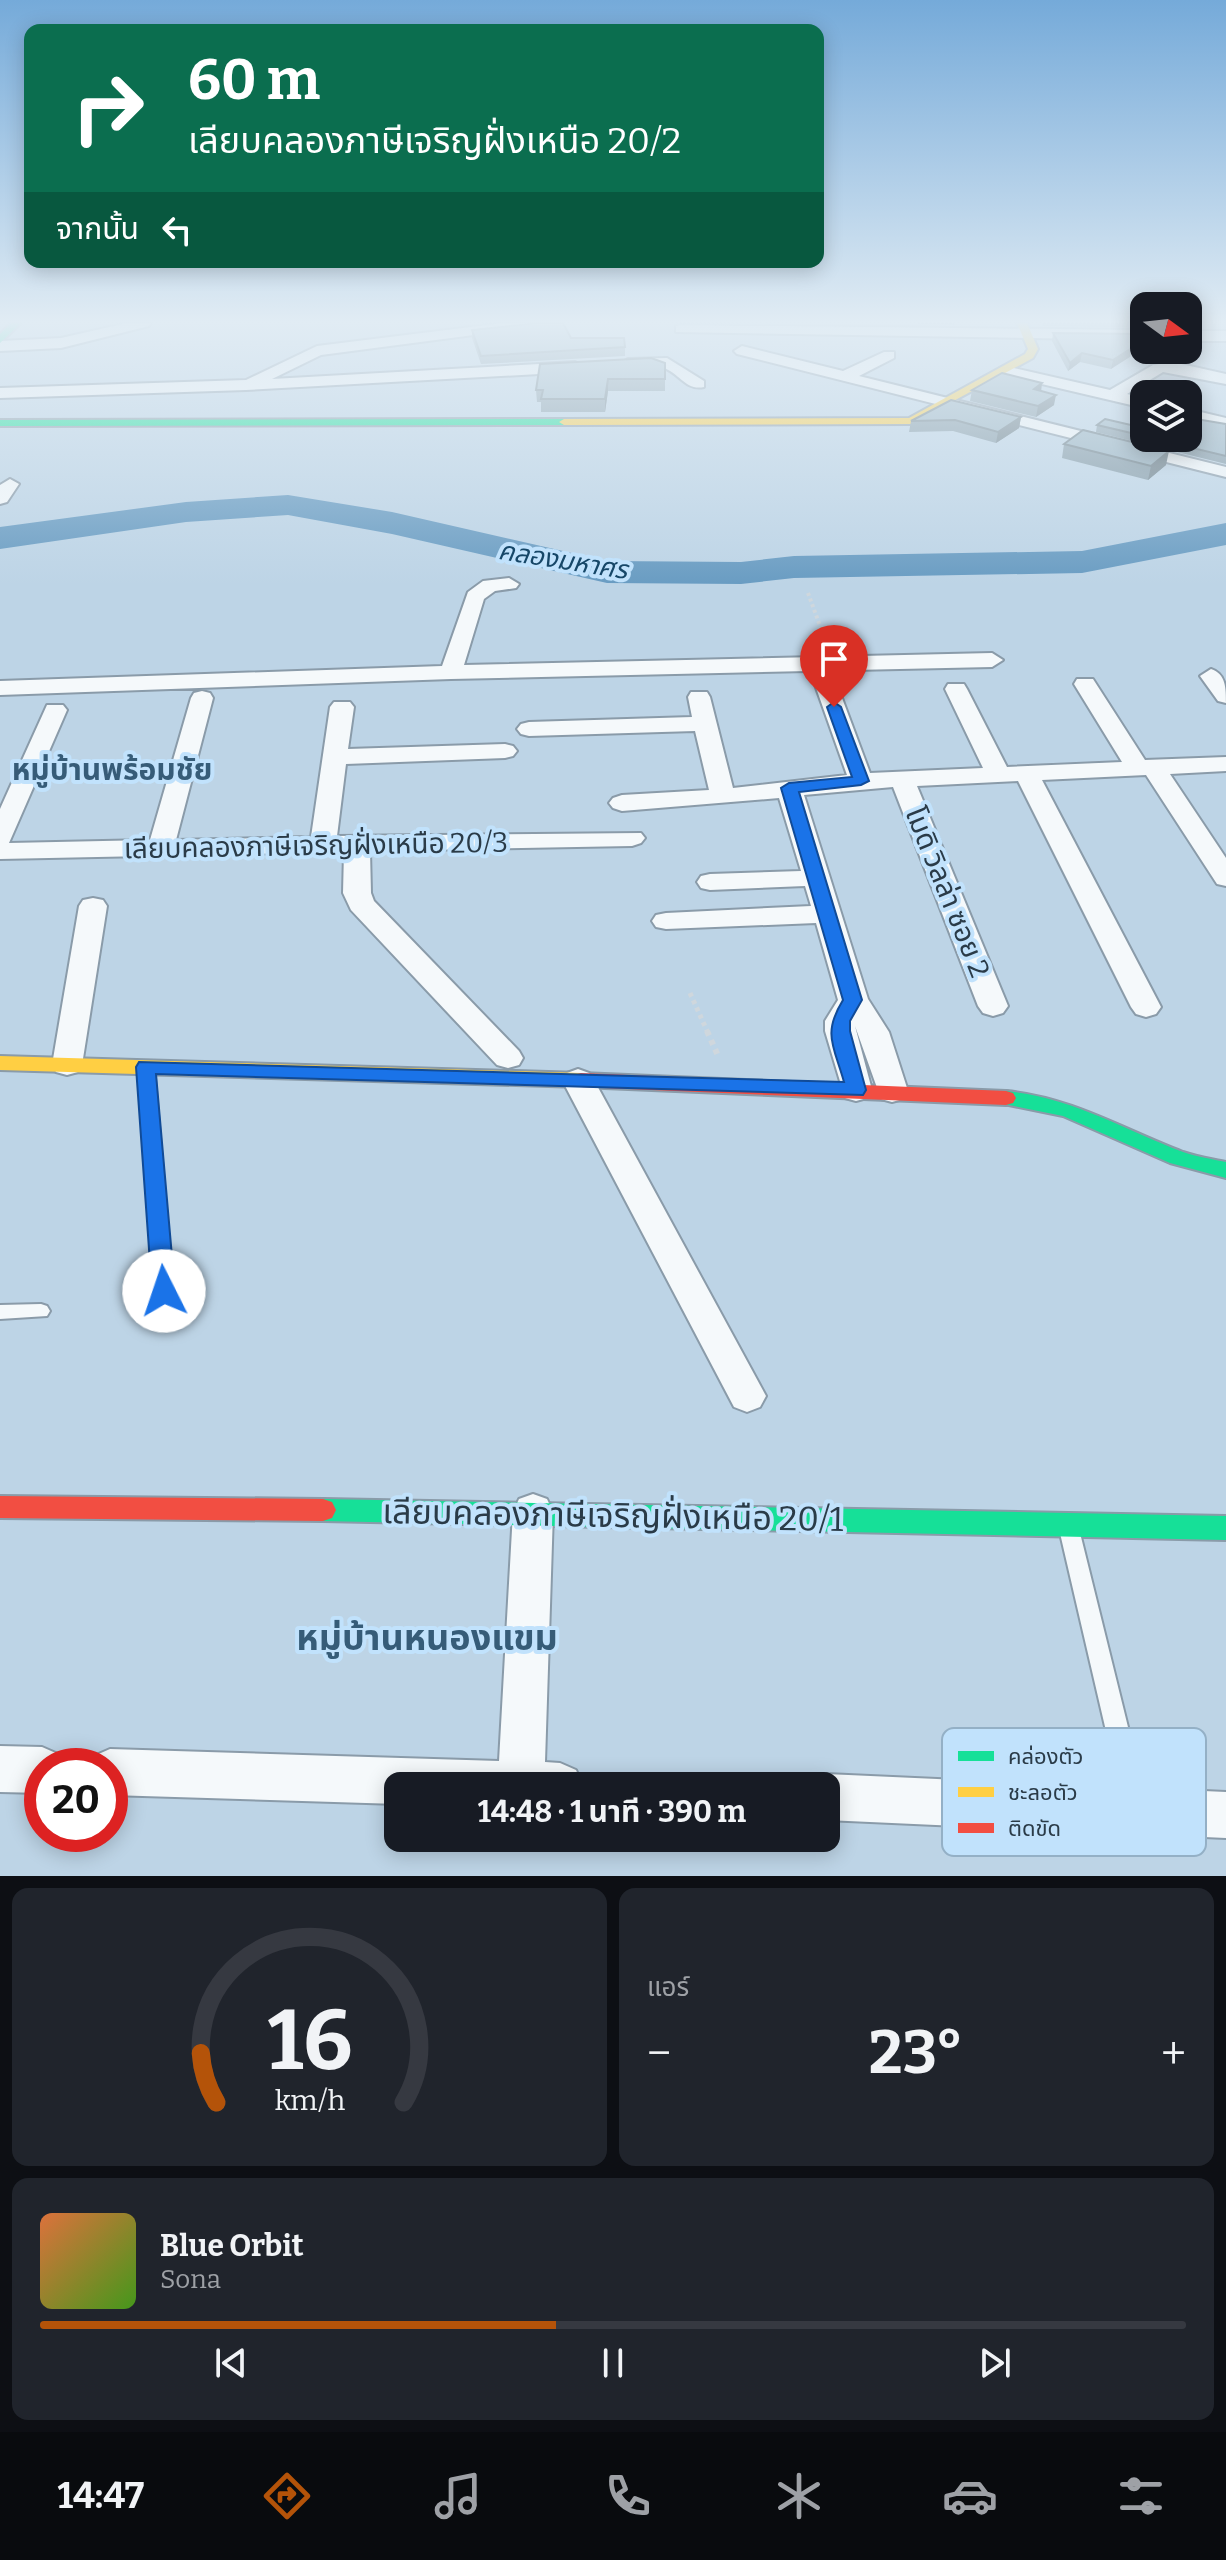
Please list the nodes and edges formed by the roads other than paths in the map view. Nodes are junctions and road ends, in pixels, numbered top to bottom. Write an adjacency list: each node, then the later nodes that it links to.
1 (936, 411): 4 (street)
2 (979, 411): 6 (street)
3 (1202, 417): 5 (street)
4 (0, 423)
5 (1226, 423)
6 (1226, 472)
7 (509, 584): 9 (street)
8 (992, 660): 10 (street)
9 (451, 672): 10 (street); 13 (street)
10 (829, 673): 29 (street)
11 (1211, 676): 15 (street)
12 (1085, 684): 25 (street)
13 (0, 688)
14 (956, 689): 27 (street)
15 (1226, 696)
16 (699, 697): 20 (street)
17 (202, 698): 37 (street)
18 (342, 707): 23 (street)
19 (55, 710): 33 (street)
20 (704, 724): 21 (street); 31 (street)
21 (529, 729)
22 (505, 751): 23 (street)
23 (335, 757): 36 (street)
24 (1226, 764): 25 (street)
25 (1146, 768): 26 (street); 40 (street)
26 (1026, 772): 27 (street); 47 (street)
27 (998, 773): 28 (street)
28 (902, 778): 29 (street); 46 (street, โมดิ วิลล่า ซอย 2)
29 (861, 781): 30 (street)
30 (789, 788): 31 (street); 39 (street)
31 (723, 797): 32 (street)
32 (622, 803)
33 (0, 838)
34 (632, 838): 35 (street, เลียบคลองภาษีเจริญฝั่งเหนือ 20/3)
35 (357, 844): 36 (street, เลียบคลองภาษีเจริญฝั่งเหนือ 20/3); 48 (street)
36 (323, 845): 37 (street, เลียบคลองภาษีเจริญฝั่งเหนือ 20/3)
37 (160, 849): 38 (street, เลียบคลองภาษีเจริญฝั่งเหนือ 20/3)
38 (0, 851)
39 (817, 878): 41 (street); 43 (street)
40 (1226, 878)
41 (710, 882)
42 (93, 906): 50 (street)
43 (829, 914): 44 (street); 45 (street)
44 (666, 921)
45 (853, 1000): 53 (street); 54 (street)
46 (993, 1006)
47 (1146, 1007)
48 (508, 1058)
49 (0, 1063): 50 (street)
50 (67, 1065): 51 (street)
51 (146, 1067): 52 (street); 56 (lane)
52 (578, 1080): 53 (street); 59 (street)
53 (856, 1090): 54 (street)
54 (892, 1091): 55 (street)
55 (1226, 1170)
56 (164, 1291)
57 (41, 1311): 58 (lane)
58 (0, 1312)
59 (747, 1396)
60 (0, 1507): 61 (street, เลียบคลองภาษีเจริญฝั่งเหนือ 20/1)
61 (533, 1512): 62 (street, เลียบคลองภาษีเจริญฝั่งเหนือ 20/1); 67 (street)
62 (1068, 1524): 63 (street, เลียบคลองภาษีเจริญฝั่งเหนือ 20/1); 64 (lane)
63 (1226, 1528)
64 (1116, 1728)
65 (0, 1769): 66 (street)
66 (24, 1770)
67 (541, 1772)
68 (128, 1773): 69 (street)
69 (384, 1780)
70 (840, 1798): 71 (street)
71 (942, 1802)
72 (1206, 1814): 73 (street)
73 (1226, 1815)

